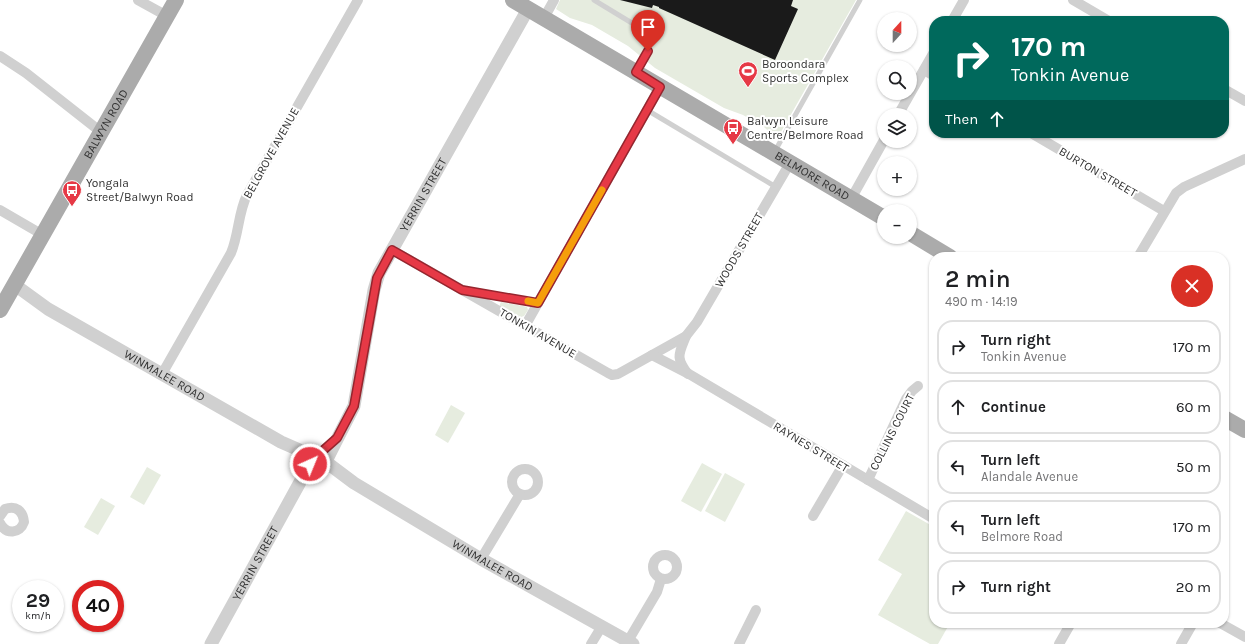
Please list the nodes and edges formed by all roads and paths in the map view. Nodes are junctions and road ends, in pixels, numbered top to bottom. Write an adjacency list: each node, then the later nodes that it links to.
1 (138, 0): 11 (street)
2 (176, 0): 11 (main road, BALWYN ROAD)
3 (358, 0): 48 (street, BELGROVE AVENUE)
4 (513, 0): 10 (main road, BELMORE ROAD)
5 (554, 0): 14 (street)
6 (594, 0): 18 (lane)
7 (860, 0): 28 (lane)
8 (964, 0): 12 (street)
9 (1074, 0): 13 (street)
10 (528, 9): 14 (main road, BELMORE ROAD); 38 (street, YERRIN STREET)
11 (167, 16): 25 (main road, BALWYN ROAD)
12 (955, 16)
13 (1101, 16)
14 (544, 18): 18 (main road, BELMORE ROAD)
15 (0, 56): 25 (street)
16 (929, 61): 17 (street)
17 (924, 70): 19 (street); 23 (street)
18 (636, 72): 20 (main road, BELMORE ROAD)
19 (929, 73)
20 (660, 87): 24 (street); 28 (main road, BELMORE ROAD)
21 (1229, 92): 22 (street)
22 (1245, 101)
23 (902, 108)
24 (648, 110): 31 (lane); 43 (street)
25 (101, 132): 36 (main road, BALWYN ROAD)
26 (1040, 138): 34 (street, BURTON STREET)
27 (880, 148): 32 (street)
28 (774, 154): 30 (main road, BELMORE ROAD)
29 (1245, 159): 34 (street)
30 (790, 163): 31 (street, WOODS STREET); 32 (main road, BELMORE ROAD)
31 (776, 187): 46 (street, WOODS STREET)
32 (851, 199): 35 (main road, BELMORE ROAD)
33 (0, 210): 36 (street)
34 (1164, 211): 40 (street)
35 (877, 214)
36 (43, 235): 41 (main road, BALWYN ROAD)
37 (917, 238): 39 (main road)
38 (392, 250): 42 (street, TONKIN AVENUE); 53 (street, YERRIN STREET)
39 (941, 252)
40 (1141, 252)
41 (12, 289): 44 (main road, BALWYN ROAD); 48 (street, WINMALEE ROAD)
42 (462, 290): 43 (lane); 45 (street, TONKIN AVENUE)
43 (538, 303): 45 (street)
44 (0, 310)
45 (525, 326): 47 (street, TONKIN AVENUE)
46 (686, 336): 47 (street, TONKIN AVENUE); 49 (street, RAYNES STREET)
47 (652, 355): 49 (street, RAYNES STREET)
48 (162, 374): 53 (street, WINMALEE ROAD)
49 (689, 374): 54 (street, RAYNES STREET)
50 (918, 386): 55 (street, COLLINS COURT)
51 (1229, 421): 52 (main road)
52 (1245, 430)
53 (318, 462): 61 (street, WINMALEE ROAD); 70 (street, YERRIN STREET)
54 (843, 465): 55 (street, RAYNES STREET); 58 (street)
55 (868, 480): 59 (street, RAYNES STREET)
56 (520, 494): 61 (street)
57 (0, 516): 60 (street)
58 (814, 516)
59 (929, 516)
60 (0, 523)
61 (482, 559): 64 (street, WINMALEE ROAD)
62 (661, 579): 69 (street)
63 (756, 610): 72 (street)
64 (602, 626): 69 (street, WINMALEE ROAD); 71 (street)
65 (1068, 628): 73 (street)
66 (1190, 628): 74 (street)
67 (1229, 628): 68 (street)
68 (1245, 637)
69 (631, 643)
70 (211, 644)
71 (592, 644)
72 (739, 644)
73 (1059, 644)
74 (1181, 644)

